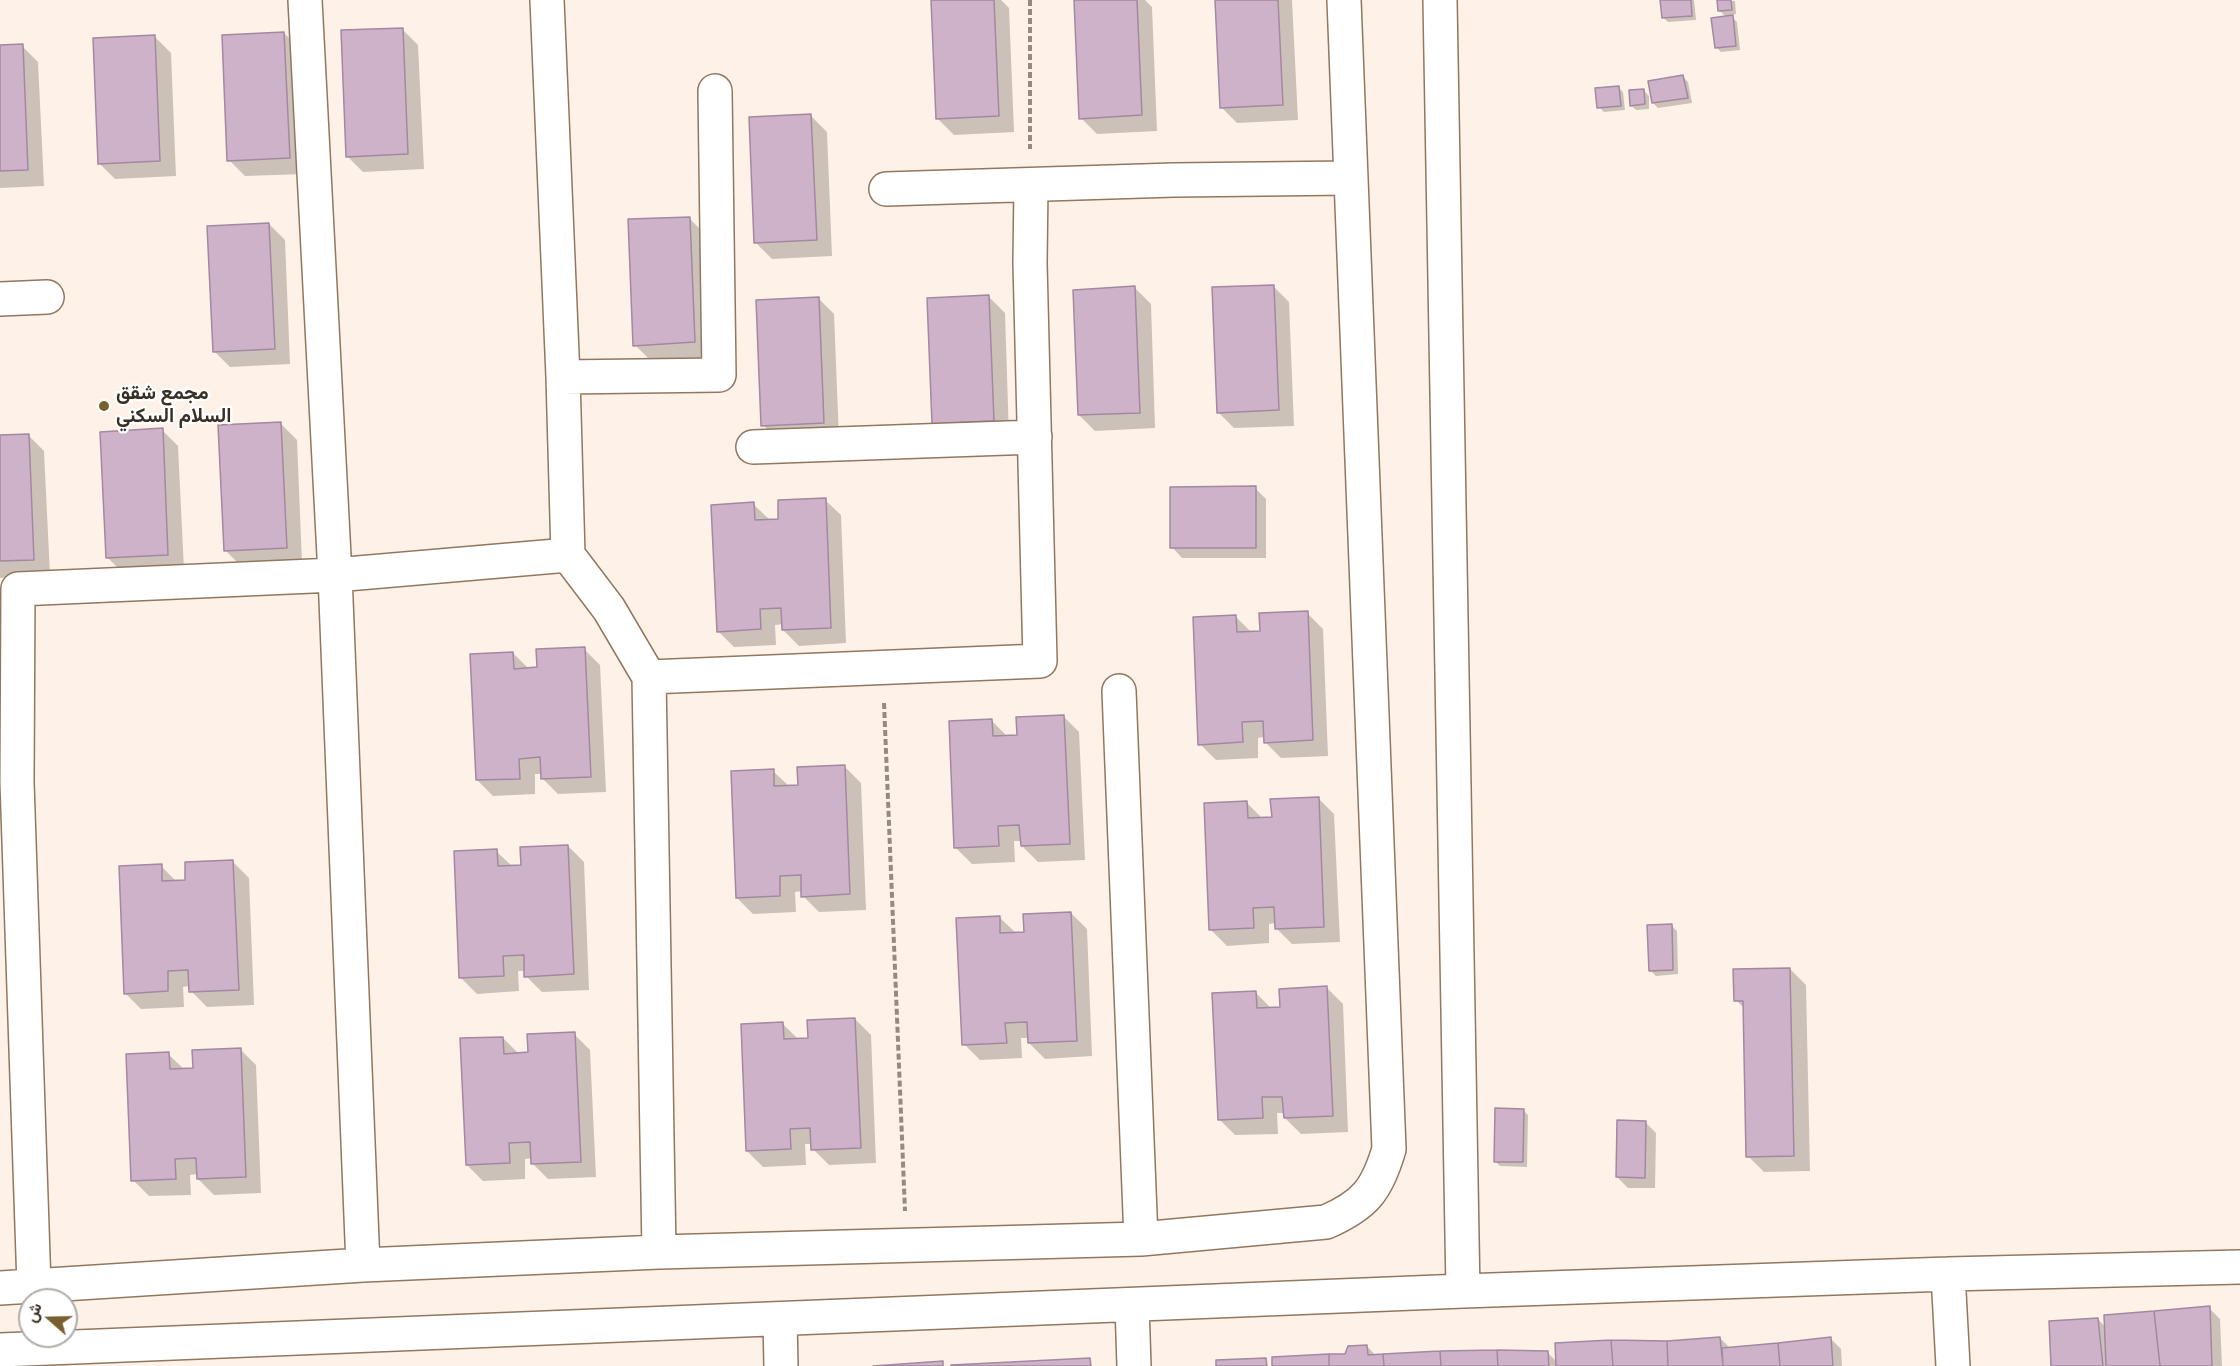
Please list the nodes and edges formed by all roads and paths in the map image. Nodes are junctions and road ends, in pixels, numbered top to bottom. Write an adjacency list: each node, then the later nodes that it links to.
1 (305, 0): 16 (street)
2 (547, 0): 12 (street)
3 (1030, 0): 8 (path)
4 (1344, 0): 7 (street)
5 (1440, 0): 28 (street)
6 (715, 91): 12 (street)
7 (1350, 178): 8 (street); 20 (street)
8 (1030, 185): 9 (street); 13 (street)
9 (886, 189)
10 (47, 297): 11 (street)
11 (0, 299)
12 (563, 376): 15 (street)
13 (1035, 437): 14 (street); 17 (street)
14 (753, 447)
15 (568, 555): 16 (street); 18 (street)
16 (335, 576): 23 (street); 26 (street)
17 (883, 668): 18 (street); 21 (path)
18 (649, 677): 22 (street)
19 (1119, 691): 20 (street)
20 (1141, 1239): 21 (street)
21 (906, 1245): 22 (street)
22 (659, 1252): 23 (street)
23 (363, 1265): 26 (street)
24 (2240, 1267): 25 (street)
25 (1948, 1274): 28 (street); 34 (street)
26 (34, 1286): 27 (street)
27 (0, 1288)
28 (1463, 1291): 29 (street)
29 (1132, 1305): 30 (street); 33 (street)
30 (780, 1318): 31 (street); 32 (street)
31 (20, 1354)
32 (781, 1366)
33 (1134, 1366)
34 (1953, 1366)

